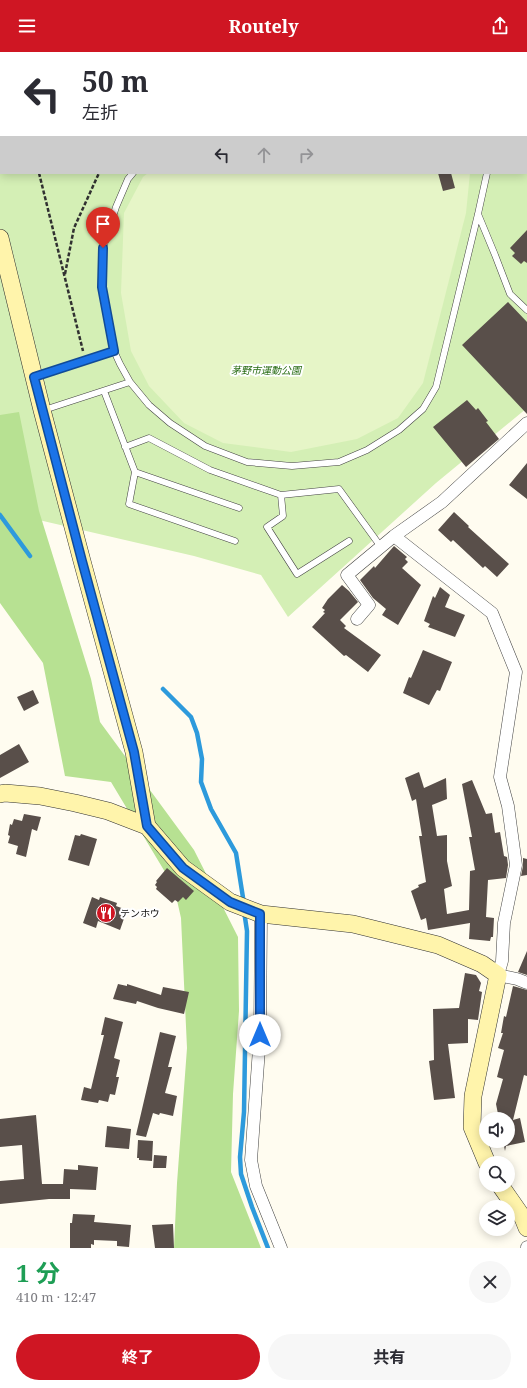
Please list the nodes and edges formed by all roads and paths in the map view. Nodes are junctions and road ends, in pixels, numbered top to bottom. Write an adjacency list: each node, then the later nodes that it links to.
1 (39, 174): 7 (path)
2 (99, 174): 7 (path)
3 (132, 174): 9 (lane)
4 (487, 174): 5 (lane)
5 (478, 214): 8 (lane); 12 (lane)
6 (0, 238): 11 (street)
7 (64, 276): 10 (path)
8 (527, 310)
9 (114, 351): 11 (lane); 12 (lane)
10 (83, 352)
11 (34, 377): 14 (street)
12 (130, 382): 13 (lane)
13 (104, 391): 14 (lane); 16 (lane)
14 (42, 410): 26 (street)
15 (527, 423): 20 (street)
16 (125, 447): 17 (lane); 18 (lane)
17 (135, 472): 19 (lane); 21 (lane)
18 (281, 495): 22 (lane); 23 (lane)
19 (239, 508)
20 (394, 536): 23 (street); 28 (street)
21 (235, 541)
22 (349, 541)
23 (381, 547): 24 (street)
24 (357, 619)
25 (0, 794): 26 (street)
26 (147, 826): 27 (street)
27 (260, 914): 28 (street); 33 (street)
28 (498, 975): 29 (street); 30 (street)
29 (527, 983)
30 (484, 1156)
31 (505, 1192): 32 (street)
32 (526, 1220)
33 (282, 1248)

